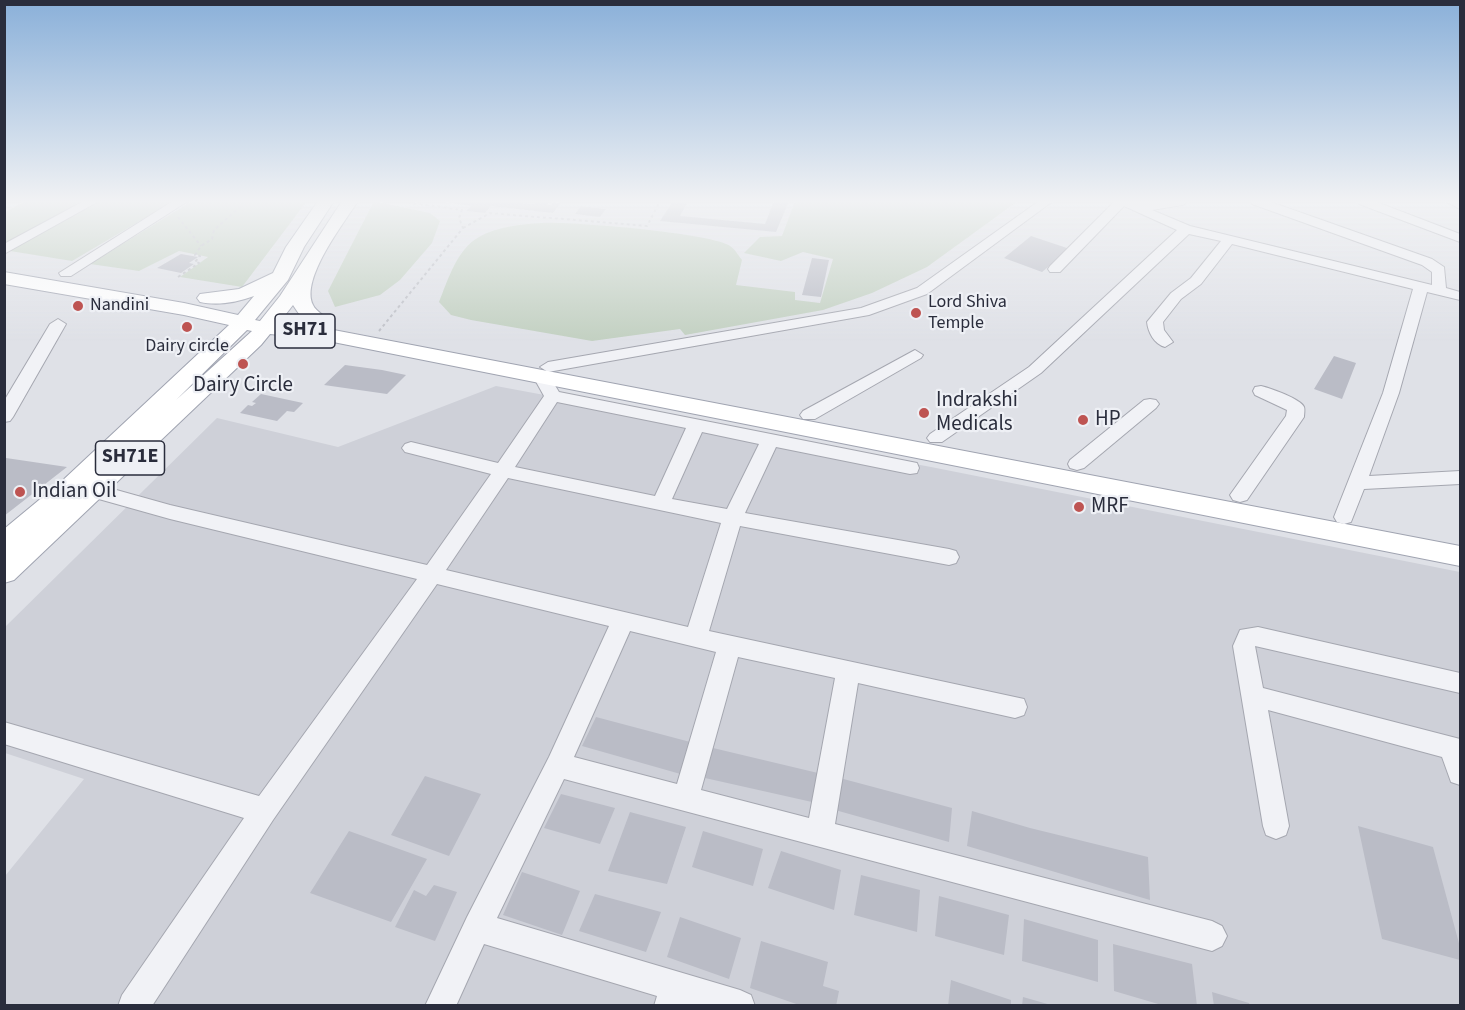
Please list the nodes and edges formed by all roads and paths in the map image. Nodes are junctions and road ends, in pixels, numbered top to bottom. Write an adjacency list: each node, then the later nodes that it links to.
1 (106, 248): 15 (street)
2 (200, 248): 17 (path)
3 (294, 248): 14 (main road)
4 (320, 248): 16 (main road)
5 (447, 248): 27 (path)
6 (982, 248): 31 (street)
7 (1077, 248): 12 (street)
8 (1166, 248): 37 (street)
9 (1222, 248): 28 (street)
10 (1263, 248): 19 (street)
11 (1388, 248): 20 (street)
12 (1055, 269)
13 (9, 270): 15 (main road, SH71); 21 (main road, SH71)
14 (282, 272): 23 (main road); 24 (main road)
15 (66, 273): 18 (main road, SH71)
16 (304, 274): 24 (main road); 26 (main road)
17 (178, 277)
18 (117, 282): 21 (main road); 23 (main road, SH71)
19 (1421, 286): 20 (street); 44 (street)
20 (1439, 290): 22 (street)
21 (97, 294): 23 (main road, SH71)
22 (1461, 296)
23 (200, 305): 24 (main road, SH71); 30 (main road)
24 (265, 311): 26 (main road, SH71); 30 (main road, SH71E)
25 (58, 324): 34 (street)
26 (319, 327): 27 (main road, SH71); 30 (main road); 31 (main road, SH71)
27 (378, 333): 31 (main road, SH71)
28 (1165, 342)
29 (915, 355): 35 (street)
30 (211, 369): 45 (main road, SH71E); 51 (main road, SH71E)
31 (548, 380): 35 (main road, SH71); 36 (street); 40 (main road, SH71); 42 (street)
32 (1261, 391): 46 (street)
33 (1150, 404): 40 (street)
34 (6, 413)
35 (809, 415): 37 (main road, SH71)
36 (696, 425): 38 (street); 47 (street)
37 (936, 438): 40 (main road, SH71)
38 (770, 440): 41 (street); 48 (street)
39 (411, 448): 42 (street)
40 (1063, 467): 46 (main road, SH71); 52 (main road, SH71)
41 (910, 468)
42 (502, 472): 47 (street); 55 (street)
43 (1461, 478): 44 (street)
44 (1358, 483): 49 (street)
45 (95, 491): 54 (main road, SH71E); 55 (street)
46 (1240, 495): 49 (main road, SH71)
47 (661, 503): 48 (street)
48 (733, 517): 53 (street); 57 (street)
49 (1344, 517): 50 (main road, SH71)
50 (1461, 540)
51 (4, 545)
52 (1461, 556)
53 (949, 557)
54 (4, 572)
55 (431, 575): 56 (street); 68 (street)
56 (623, 621): 57 (street); 65 (street)
57 (696, 638): 58 (street)
58 (729, 646): 59 (street); 67 (street)
59 (848, 671): 62 (street); 70 (street)
60 (1461, 683): 61 (street)
61 (1253, 696): 64 (street); 69 (street)
62 (1015, 706)
63 (4, 733): 68 (street)
64 (1456, 749): 66 (street)
65 (558, 765): 67 (street); 71 (street)
66 (1461, 773)
67 (686, 798): 70 (street)
68 (264, 811): 74 (street)
69 (1276, 826)
70 (820, 832): 72 (street)
71 (477, 927): 73 (street); 75 (street)
72 (1212, 936)
73 (672, 996): 76 (street)
74 (134, 1005)
75 (440, 1005)
76 (740, 1005)

